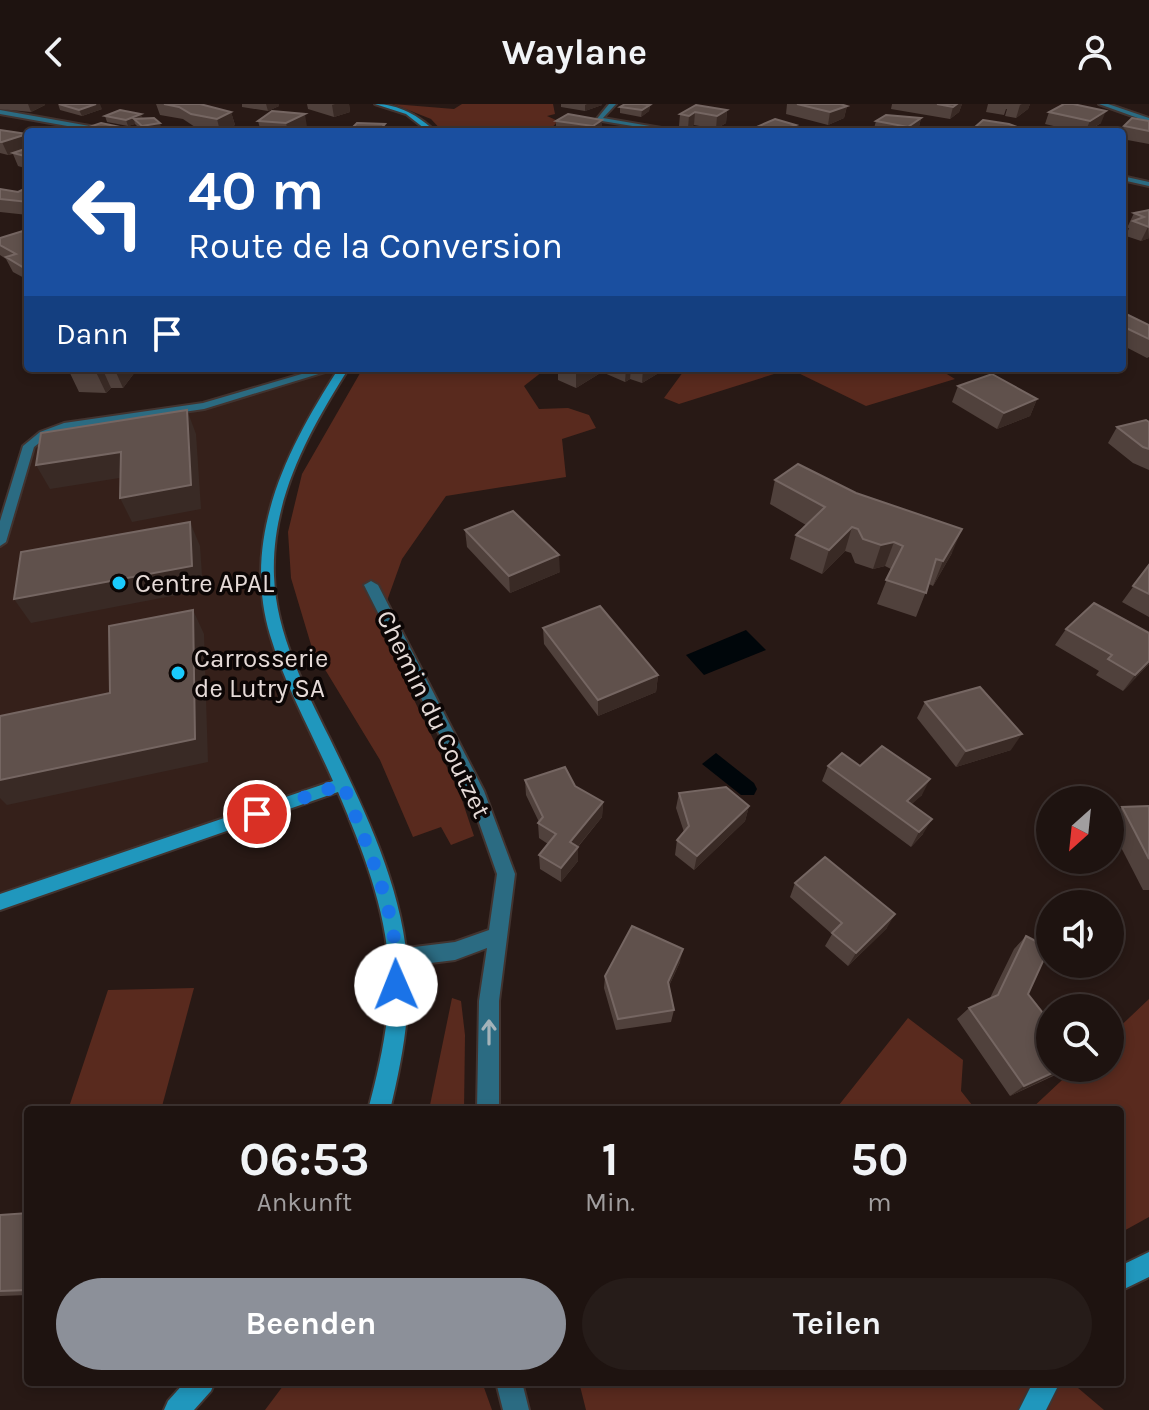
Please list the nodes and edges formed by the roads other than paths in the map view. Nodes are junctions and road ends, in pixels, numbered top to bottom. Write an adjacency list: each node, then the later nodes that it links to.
1 (378, 104): 7 (main road)
2 (613, 104): 8 (street)
3 (1102, 104): 5 (street)
4 (0, 112): 6 (street)
5 (1149, 120)
6 (90, 128)
7 (428, 128)
8 (656, 128)
9 (1126, 179): 10 (street)
10 (1149, 184)
11 (319, 372): 13 (street)
12 (341, 372): 15 (main road)
13 (0, 542)
14 (371, 585): 17 (street, Chemin du Coutzet)
15 (343, 784): 16 (main road); 18 (main road)
16 (0, 902)
17 (495, 936): 18 (street); 20 (street, Chemin du Coutzet, one-way to 17)
18 (398, 958): 19 (main road)
19 (380, 1106)
20 (488, 1106)
21 (1149, 1264): 22 (main road)
22 (1124, 1277)
23 (198, 1386): 26 (main road)
24 (510, 1386): 27 (street)
25 (1045, 1386): 28 (main road)
26 (177, 1410)
27 (516, 1410)
28 (1032, 1410)

